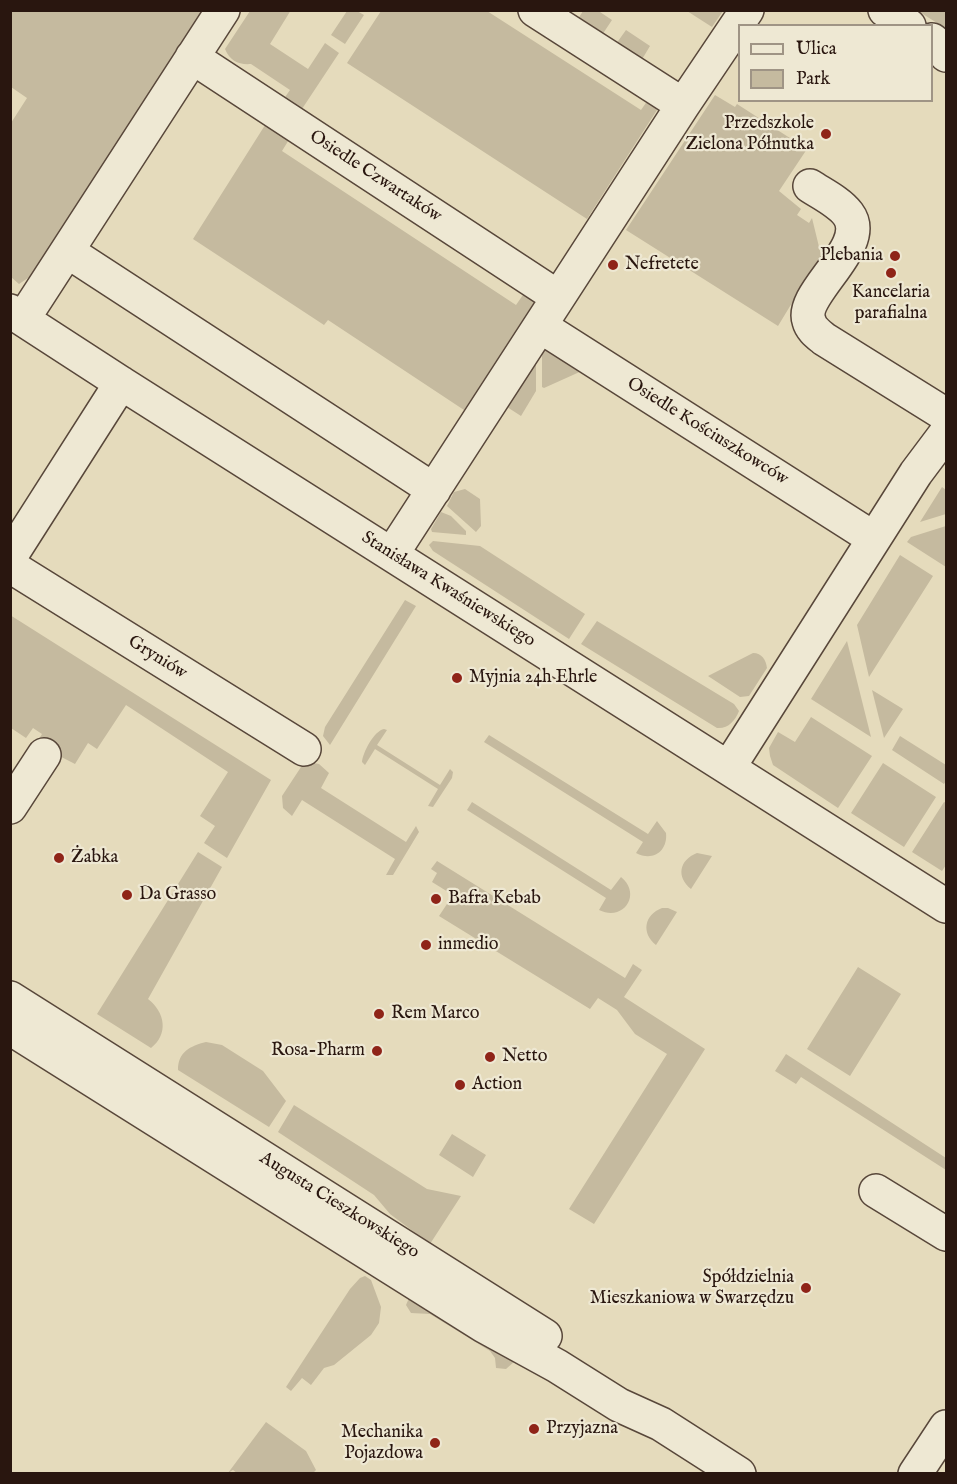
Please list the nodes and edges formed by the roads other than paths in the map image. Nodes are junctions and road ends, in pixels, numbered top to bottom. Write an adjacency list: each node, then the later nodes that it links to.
1 (223, 10): 8 (street)
2 (535, 10): 9 (street)
3 (747, 10): 9 (street)
4 (885, 10): 5 (street)
5 (906, 24)
6 (933, 41): 7 (street)
7 (946, 55)
8 (192, 57): 11 (street); 12 (street, Osiedle Czwartaków)
9 (683, 105): 12 (street)
10 (810, 186): 16 (street)
11 (67, 251): 13 (street); 18 (street)
12 (558, 297): 14 (street)
13 (17, 315): 15 (street, Stanisława Kwaśniewskiego)
14 (540, 326): 18 (street); 19 (street, Osiedle Kościuszkowców)
15 (121, 383): 20 (street, Stanisława Kwaśniewskiego); 21 (street)
16 (946, 415)
17 (946, 433): 19 (street)
18 (434, 490): 20 (street)
19 (873, 538): 25 (street)
20 (392, 554): 25 (street, Stanisława Kwaśniewskiego)
21 (10, 557)
22 (10, 566): 23 (street, Gryniów)
23 (304, 749)
24 (44, 755): 26 (street)
25 (729, 767): 27 (street, Stanisława Kwaśniewskiego)
26 (10, 807)
27 (946, 906)
28 (10, 998): 32 (street, Augusta Cieszkowskiego)
29 (10, 1028): 32 (street, Augusta Cieszkowskiego)
30 (876, 1191): 31 (street)
31 (946, 1234)
32 (661, 1424): 34 (street, Augusta Cieszkowskiego)
33 (937, 1449): 35 (street); 36 (street)
34 (739, 1473)
35 (896, 1473)
36 (915, 1473)

